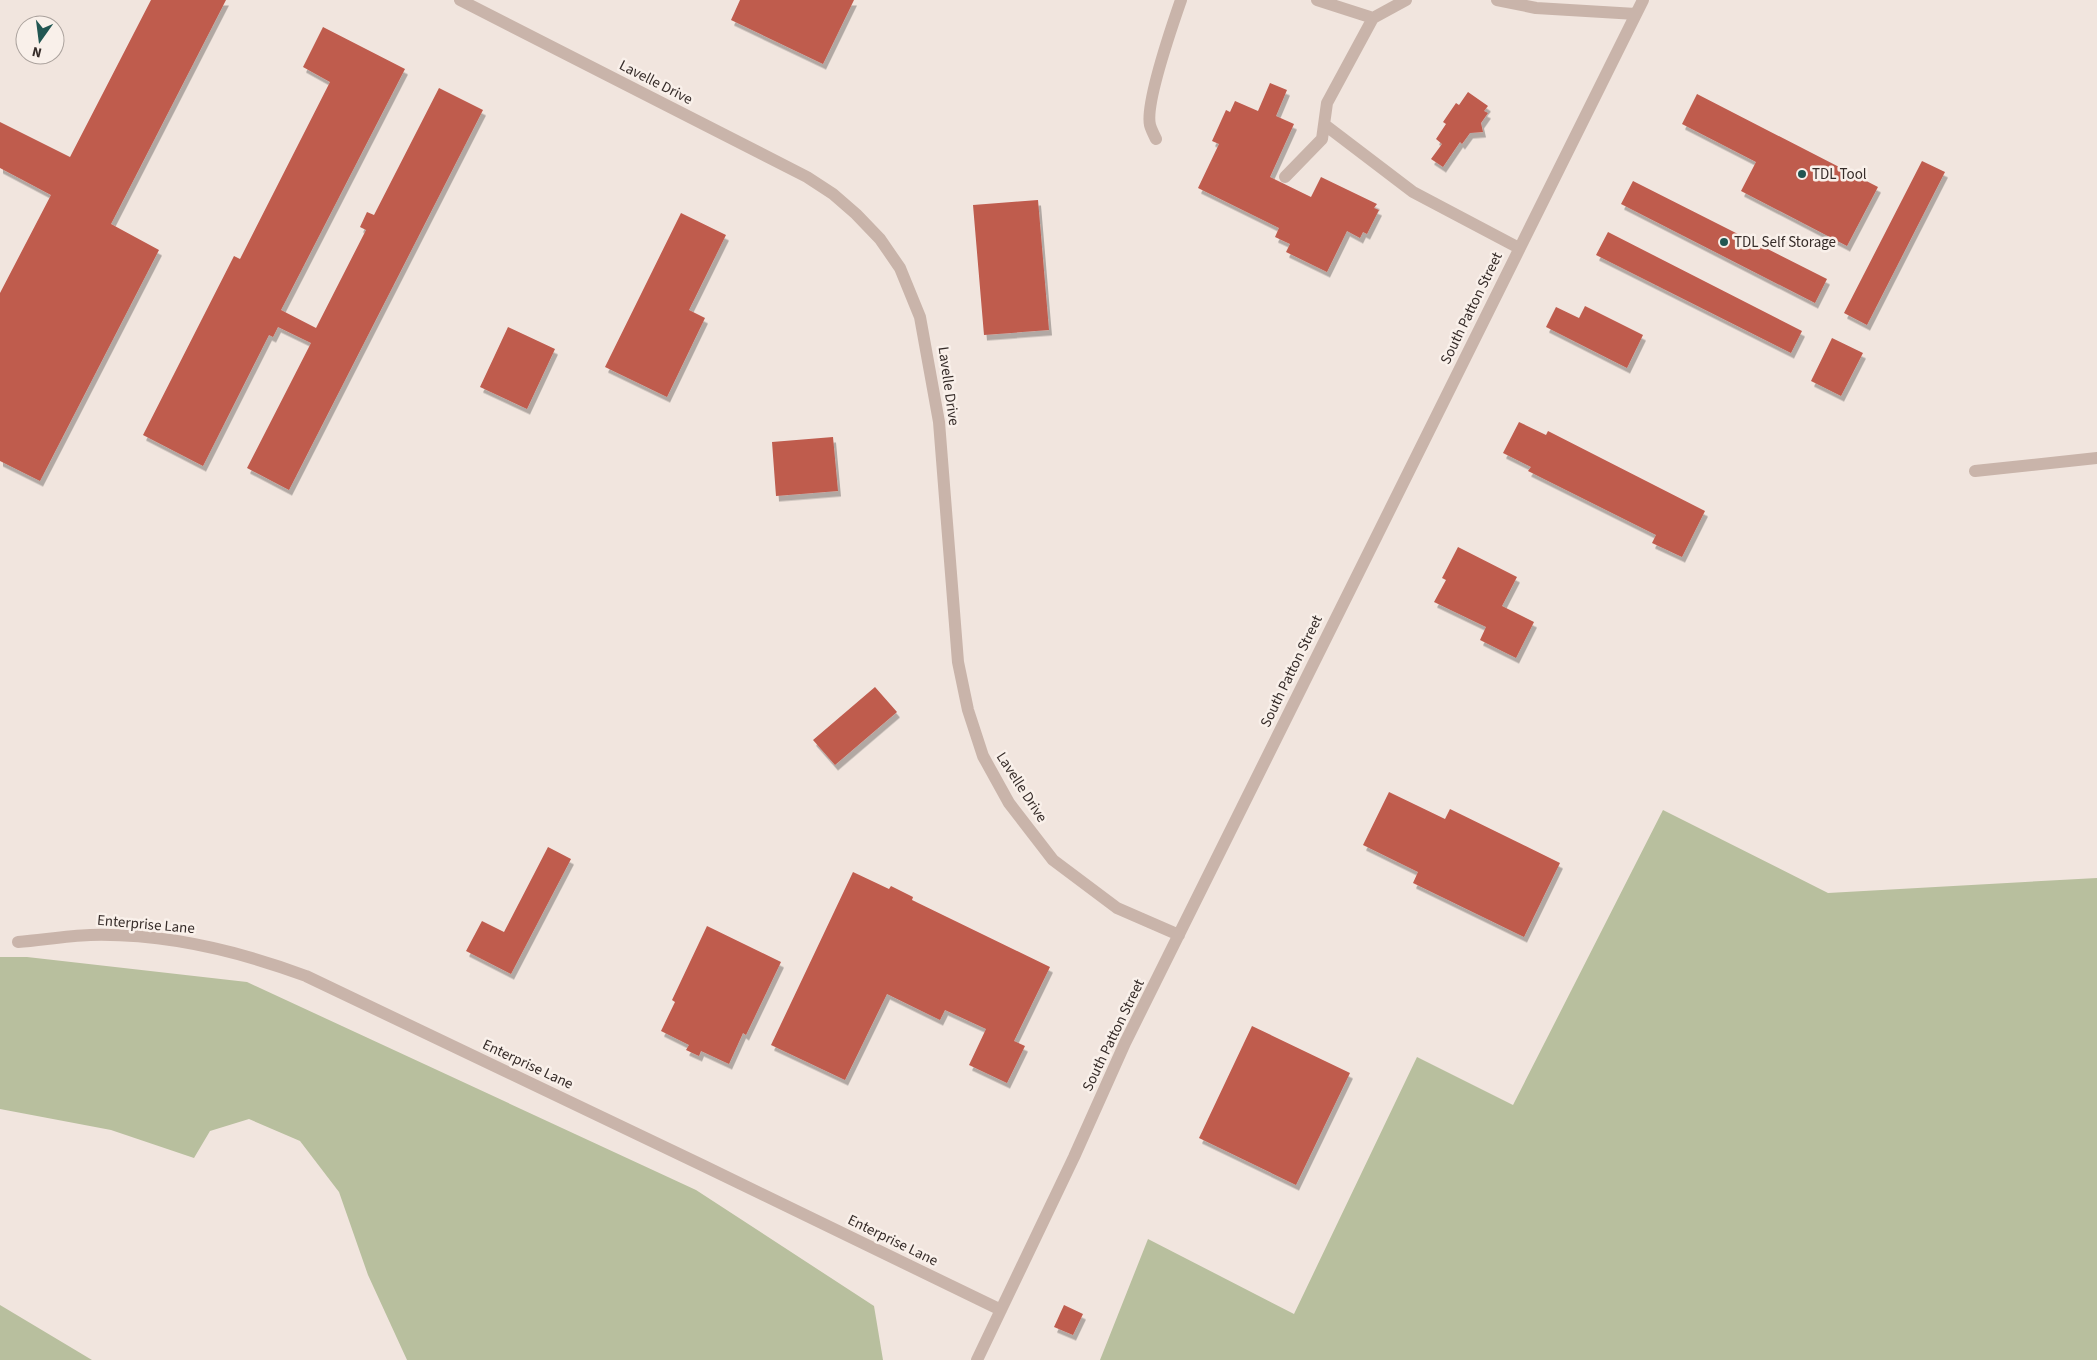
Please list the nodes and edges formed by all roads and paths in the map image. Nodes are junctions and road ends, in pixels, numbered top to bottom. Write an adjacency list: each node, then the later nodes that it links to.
1 (460, 0): 15 (street, Lavelle Drive)
2 (1181, 0): 10 (street)
3 (1317, 0): 8 (street)
4 (1406, 0): 8 (street)
5 (1496, 0): 7 (street)
6 (1643, 0): 7 (street, South Patton Street)
7 (1636, 14): 12 (street, South Patton Street)
8 (1373, 18): 9 (street)
9 (1325, 126): 11 (street); 12 (street)
10 (1156, 139)
11 (1284, 177)
12 (1519, 248): 15 (street, South Patton Street)
13 (2097, 458): 14 (street)
14 (1975, 471)
15 (1179, 935): 17 (street, South Patton Street)
16 (18, 942): 17 (street, Enterprise Lane)
17 (1001, 1310): 18 (street, South Patton Street)
18 (977, 1360)

